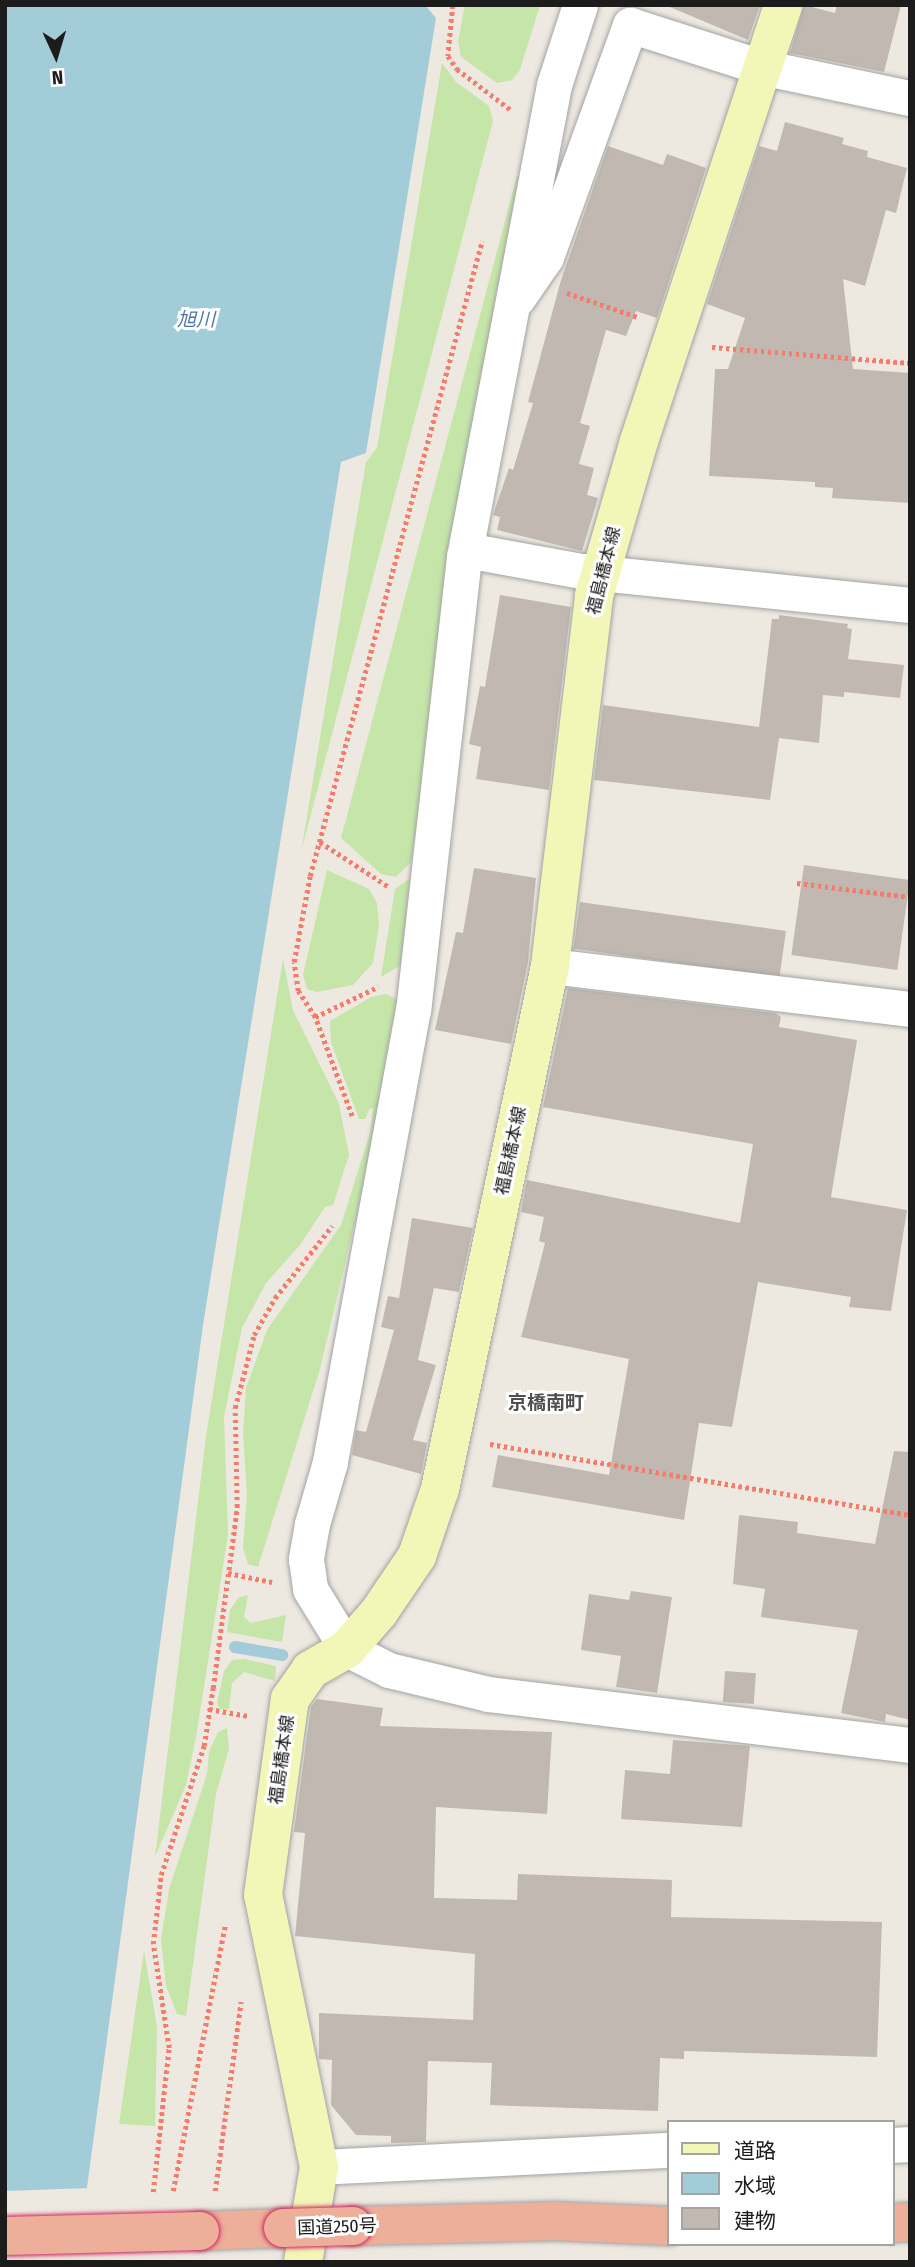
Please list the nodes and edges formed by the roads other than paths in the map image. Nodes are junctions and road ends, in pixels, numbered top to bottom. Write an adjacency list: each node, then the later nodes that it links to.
1 (580, 5): 5 (street)
2 (783, 5): 3 (main road, 福島橋本線)
3 (761, 67): 4 (street); 5 (street); 7 (main road, 福島橋本線)
4 (910, 98)
5 (510, 308): 6 (street)
6 (466, 551): 7 (street); 11 (street)
7 (602, 571): 8 (street); 9 (main road, 福島橋本線)
8 (910, 605)
9 (550, 966): 10 (street); 11 (main road, 福島橋本線)
10 (910, 1009)
11 (347, 1649): 12 (street); 14 (main road, 福島橋本線)
12 (910, 1745)
13 (666, 2150): 14 (street)
14 (319, 2167): 17 (main road, 福島橋本線)
15 (666, 2226): 16 (highway, 国道250号, bridge)
16 (5, 2236)
17 (303, 2262)

